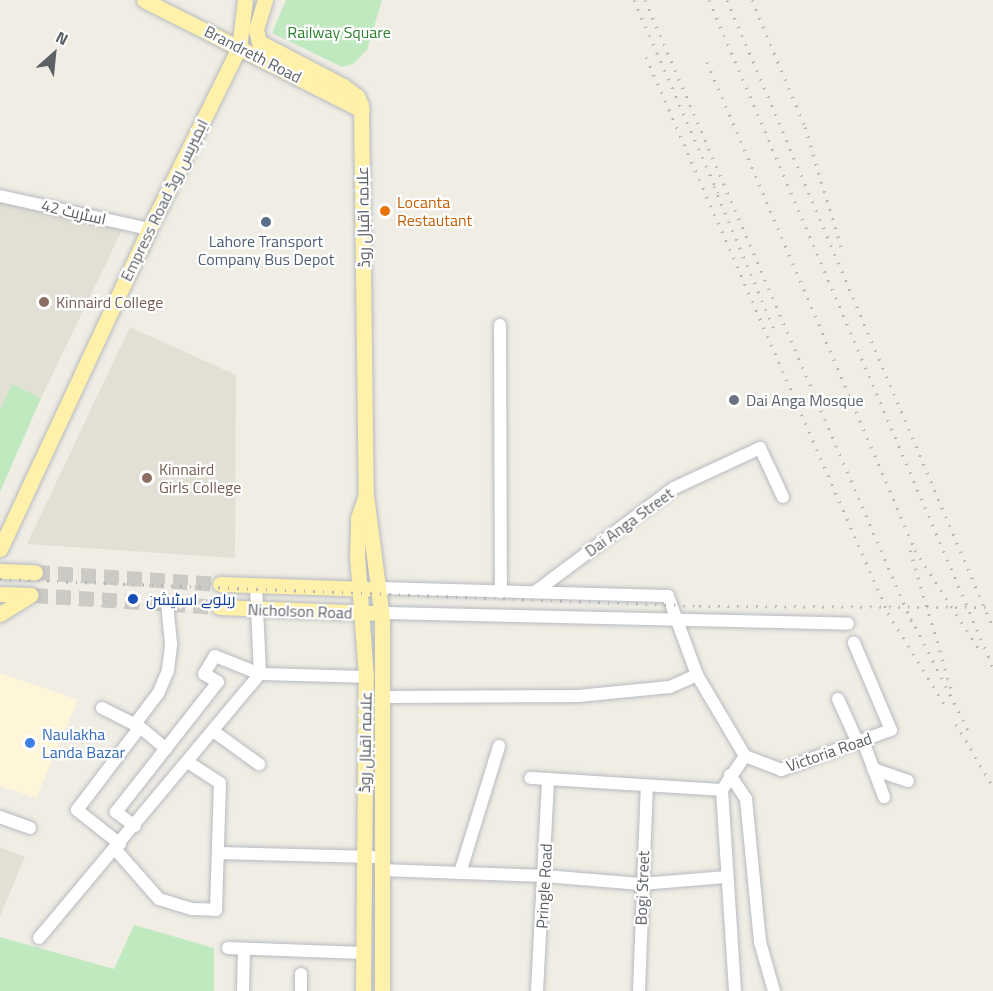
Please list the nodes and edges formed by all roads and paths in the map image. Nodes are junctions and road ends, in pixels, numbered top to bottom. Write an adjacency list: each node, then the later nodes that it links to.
1 (144, 0): 4 (main road, Brandreth Road)
2 (245, 0): 4 (main road)
3 (265, 0): 5 (main road)
4 (239, 48): 5 (main road, Brandreth Road); 7 (main road, Empress Road ایمپریس روڈ)
5 (362, 110): 9 (main road, علامہ اقبال روڈ)
6 (0, 196): 7 (street, اسٹریٹ 42)
7 (149, 229): 11 (main road, Empress Road ایمپریس روڈ)
8 (500, 325): 18 (street)
9 (366, 495): 16 (main road, علامہ اقبال روڈ); 17 (main road, علامہ اقبال روڈ)
10 (783, 497): 19 (street, Dai Anga Street)
11 (0, 549)
12 (0, 571): 13 (main road)
13 (34, 572)
14 (220, 584): 15 (main road, Nicholson Road)
15 (256, 585): 17 (main road, Nicholson Road); 23 (street)
16 (377, 588): 17 (main road, Nicholson Road); 18 (street); 25 (main road, علامہ اقبال روڈ)
17 (358, 589): 24 (main road, علامہ اقبال روڈ)
18 (501, 592): 19 (street)
19 (535, 592): 27 (street)
20 (0, 594): 26 (main road)
21 (167, 603): 36 (street)
22 (219, 607): 23 (main road, Nicholson Road)
23 (256, 609): 24 (main road, Nicholson Road); 30 (street)
24 (363, 613): 25 (main road, Nicholson Road); 32 (main road, علامہ اقبال روڈ)
25 (381, 613): 27 (street); 33 (main road, علامہ اقبال روڈ)
26 (0, 614)
27 (676, 619): 28 (street); 31 (street)
28 (848, 624)
29 (854, 643): 38 (street, Victoria Road)
30 (260, 674): 32 (street); 37 (street); 40 (street)
31 (697, 675): 33 (street); 41 (street)
32 (366, 676): 57 (main road, علامہ اقبال روڈ)
33 (382, 697): 58 (main road, علامہ اقبال روڈ)
34 (838, 699): 38 (street)
35 (102, 708): 36 (street)
36 (138, 726): 40 (street); 55 (street)
37 (213, 731): 42 (street); 43 (street)
38 (860, 742): 41 (street, Victoria Road); 44 (street)
39 (499, 746): 59 (street)
40 (165, 749): 53 (street)
41 (745, 756): 45 (street)
42 (188, 762): 53 (street); 56 (street)
43 (260, 764)
44 (873, 768): 48 (street); 51 (street)
45 (730, 775): 50 (street); 75 (street)
46 (530, 778): 47 (street)
47 (548, 780): 49 (street); 60 (street, Pringle Road)
48 (908, 781)
49 (647, 786): 50 (street); 62 (street, Bogi Street)
50 (722, 790): 61 (street)
51 (884, 797)
52 (0, 817): 54 (street)
53 (135, 826): 55 (street)
54 (30, 828)
55 (118, 846): 56 (street); 63 (street)
56 (218, 853): 57 (street)
57 (363, 857): 58 (street); 66 (main road, علامہ اقبال روڈ)
58 (381, 864): 59 (street); 71 (main road, علامہ اقبال روڈ)
59 (460, 873): 60 (street)
60 (545, 876): 62 (street); 72 (street, Pringle Road)
61 (727, 878): 62 (street); 74 (street)
62 (641, 884): 73 (street, Bogi Street)
63 (39, 938)
64 (228, 948): 65 (street)
65 (244, 949): 66 (street); 68 (street)
66 (363, 953): 70 (main road, علامہ اقبال روڈ)
67 (301, 974): 69 (street)
68 (243, 991)
69 (301, 991)
70 (363, 991)
71 (382, 991)
72 (537, 991)
73 (639, 991)
74 (735, 991)
75 (774, 991)

